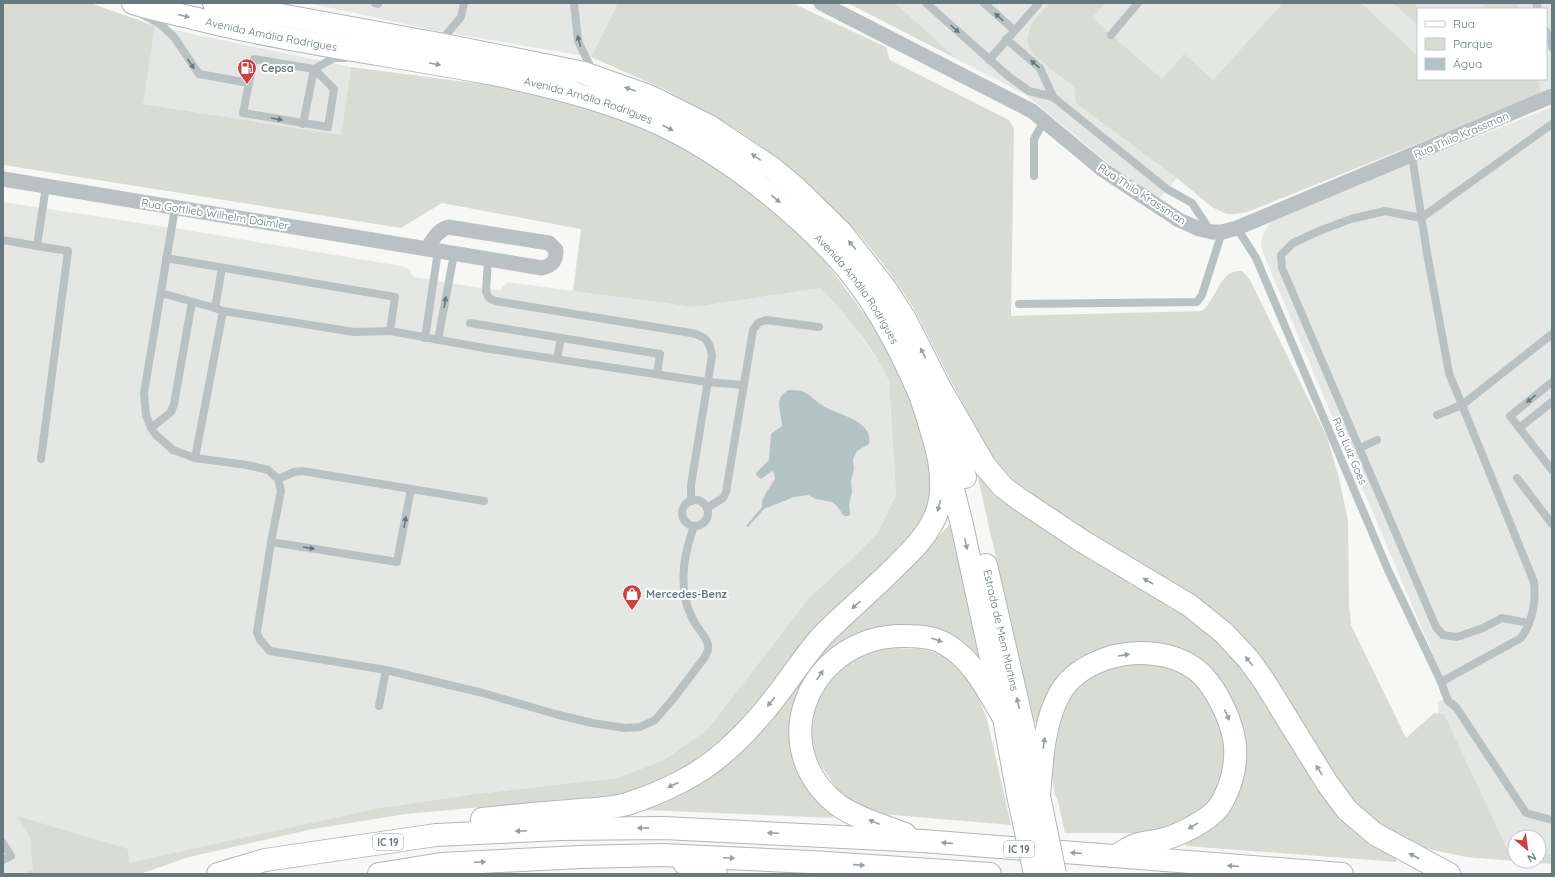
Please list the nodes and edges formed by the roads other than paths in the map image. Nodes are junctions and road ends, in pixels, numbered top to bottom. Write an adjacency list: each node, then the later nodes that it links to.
1 (214, 3): 14 (main road, Avenida Amália Rodrigues)
2 (464, 3): 14 (lane)
3 (574, 3): 19 (lane, one-way to 3)
4 (821, 3): 23 (street, Rua Thilo Krassman)
5 (926, 3): 17 (lane, one-way to 17)
6 (984, 3): 10 (lane, one-way to 6)
7 (1039, 3): 10 (lane)
8 (1138, 3): 12 (lane)
9 (130, 5): 16 (main road, Avenida Amália Rodrigues, one-way to 16); 20 (lane, one-way to 20)
10 (1014, 30): 13 (lane)
11 (1547, 34): 15 (lane)
12 (1111, 35)
13 (1006, 39): 17 (lane); 22 (lane, one-way to 13)
14 (439, 44): 19 (main road, Avenida Amália Rodrigues)
15 (1552, 47)
16 (412, 60): 18 (lane); 59 (main road, Avenida Amália Rodrigues, one-way to 59)
17 (989, 60): 22 (lane)
18 (314, 69): 20 (lane); 24 (lane); 24 (lane)
19 (595, 77): 58 (main road, Avenida Amália Rodrigues, one-way to 19)
20 (249, 83): 24 (lane, one-way to 24)
21 (1552, 96): 26 (street, Rua Thilo Krassman)
22 (1053, 97): 33 (lane)
23 (1044, 121): 27 (lane); 33 (street, Rua Thilo Krassman)
24 (303, 124)
25 (1552, 124): 31 (lane)
26 (1412, 156): 31 (lane); 32 (street, Rua Thilo Krassman)
27 (1034, 176)
28 (3, 179): 29 (street, Rua Gottlieb Wilhelm Daimler)
29 (46, 186): 30 (street, Rua Gottlieb Wilhelm Daimler); 35 (lane)
30 (175, 208): 36 (street, Rua Gottlieb Wilhelm Daimler); 38 (lane)
31 (1421, 218): 61 (lane); 66 (lane)
32 (1238, 228): 33 (street, Rua Thilo Krassman); 81 (lane, Rua Luiz Goes)
33 (1217, 232): 43 (lane)
34 (3, 240): 35 (lane)
35 (37, 246): 68 (lane)
36 (433, 250): 37 (street, Rua Gottlieb Wilhelm Daimler); 39 (street, Rua Gottlieb Wilhelm Daimler); 50 (lane)
37 (454, 254): 39 (street, Rua Gottlieb Wilhelm Daimler); 52 (lane, one-way to 37)
38 (166, 258): 40 (lane); 41 (lane)
39 (488, 259): 55 (lane)
40 (222, 268): 44 (lane); 48 (lane)
41 (161, 293): 42 (lane); 63 (lane)
42 (192, 302): 44 (lane); 63 (lane)
43 (1019, 304)
44 (215, 308): 45 (lane)
45 (223, 311): 48 (lane); 67 (lane)
46 (470, 323): 51 (lane)
47 (819, 327): 57 (lane)
48 (390, 330): 50 (lane)
49 (1552, 334): 61 (lane)
50 (425, 338): 52 (lane)
51 (561, 338): 53 (lane); 54 (lane)
52 (438, 340): 53 (lane)
53 (557, 359): 54 (lane)
54 (657, 374): 55 (lane)
55 (708, 382): 57 (lane); 74 (lane)
56 (1552, 382): 64 (lane, one-way to 64)
57 (744, 385): 75 (lane)
58 (940, 388): 84 (main road, Estrada de Mem Martins, one-way to 58); 99 (main road, one-way to 58)
59 (922, 400): 83 (main road, Estrada de Mem Martins, one-way to 83); 91 (main road, one-way to 91)
60 (1552, 402): 64 (lane)
61 (1462, 405): 62 (lane); 79 (lane)
62 (1437, 415)
63 (151, 428): 67 (lane)
64 (1519, 428): 69 (lane)
65 (1377, 440): 66 (lane)
66 (1360, 448): 79 (lane)
67 (195, 458): 71 (lane)
68 (42, 459)
69 (1552, 470)
70 (1517, 478): 76 (lane)
71 (278, 479): 72 (lane); 78 (lane)
72 (411, 489): 73 (lane); 78 (lane, one-way to 72)
73 (484, 501)
74 (691, 501): 75 (lane); 77 (lane)
75 (707, 508): 77 (lane)
76 (1552, 524)
77 (694, 526): 80 (lane)
78 (271, 542): 80 (lane)
79 (1529, 623): 81 (lane)
80 (386, 670): 82 (lane)
81 (1442, 682): 85 (lane, Rua Luiz Goes)
82 (379, 706)
83 (1004, 718): 84 (main road, Estrada de Mem Martins); 86 (main road, one-way to 83)
84 (1028, 795): 89 (main road, one-way to 89); 96 (main road, Estrada de Mem Martins, bridge); 97 (main road, Estrada de Mem Martins, bridge)
85 (1552, 820)
86 (923, 841): 89 (main road, IC 19, one-way to 86); 91 (main road, IC 19, one-way to 91)
87 (3, 843): 90 (lane)
88 (662, 856): 93 (main road, one-way to 88); 94 (main road); 95 (main road, one-way to 95)
89 (1115, 857): 98 (main road, IC 19, one-way to 89)
90 (3, 860)
91 (265, 860): 92 (main road, IC 19)
92 (218, 874)
93 (379, 874)
94 (716, 874)
95 (990, 874)
96 (1035, 874)
97 (1055, 874)
98 (1342, 874)
99 (1449, 874)

